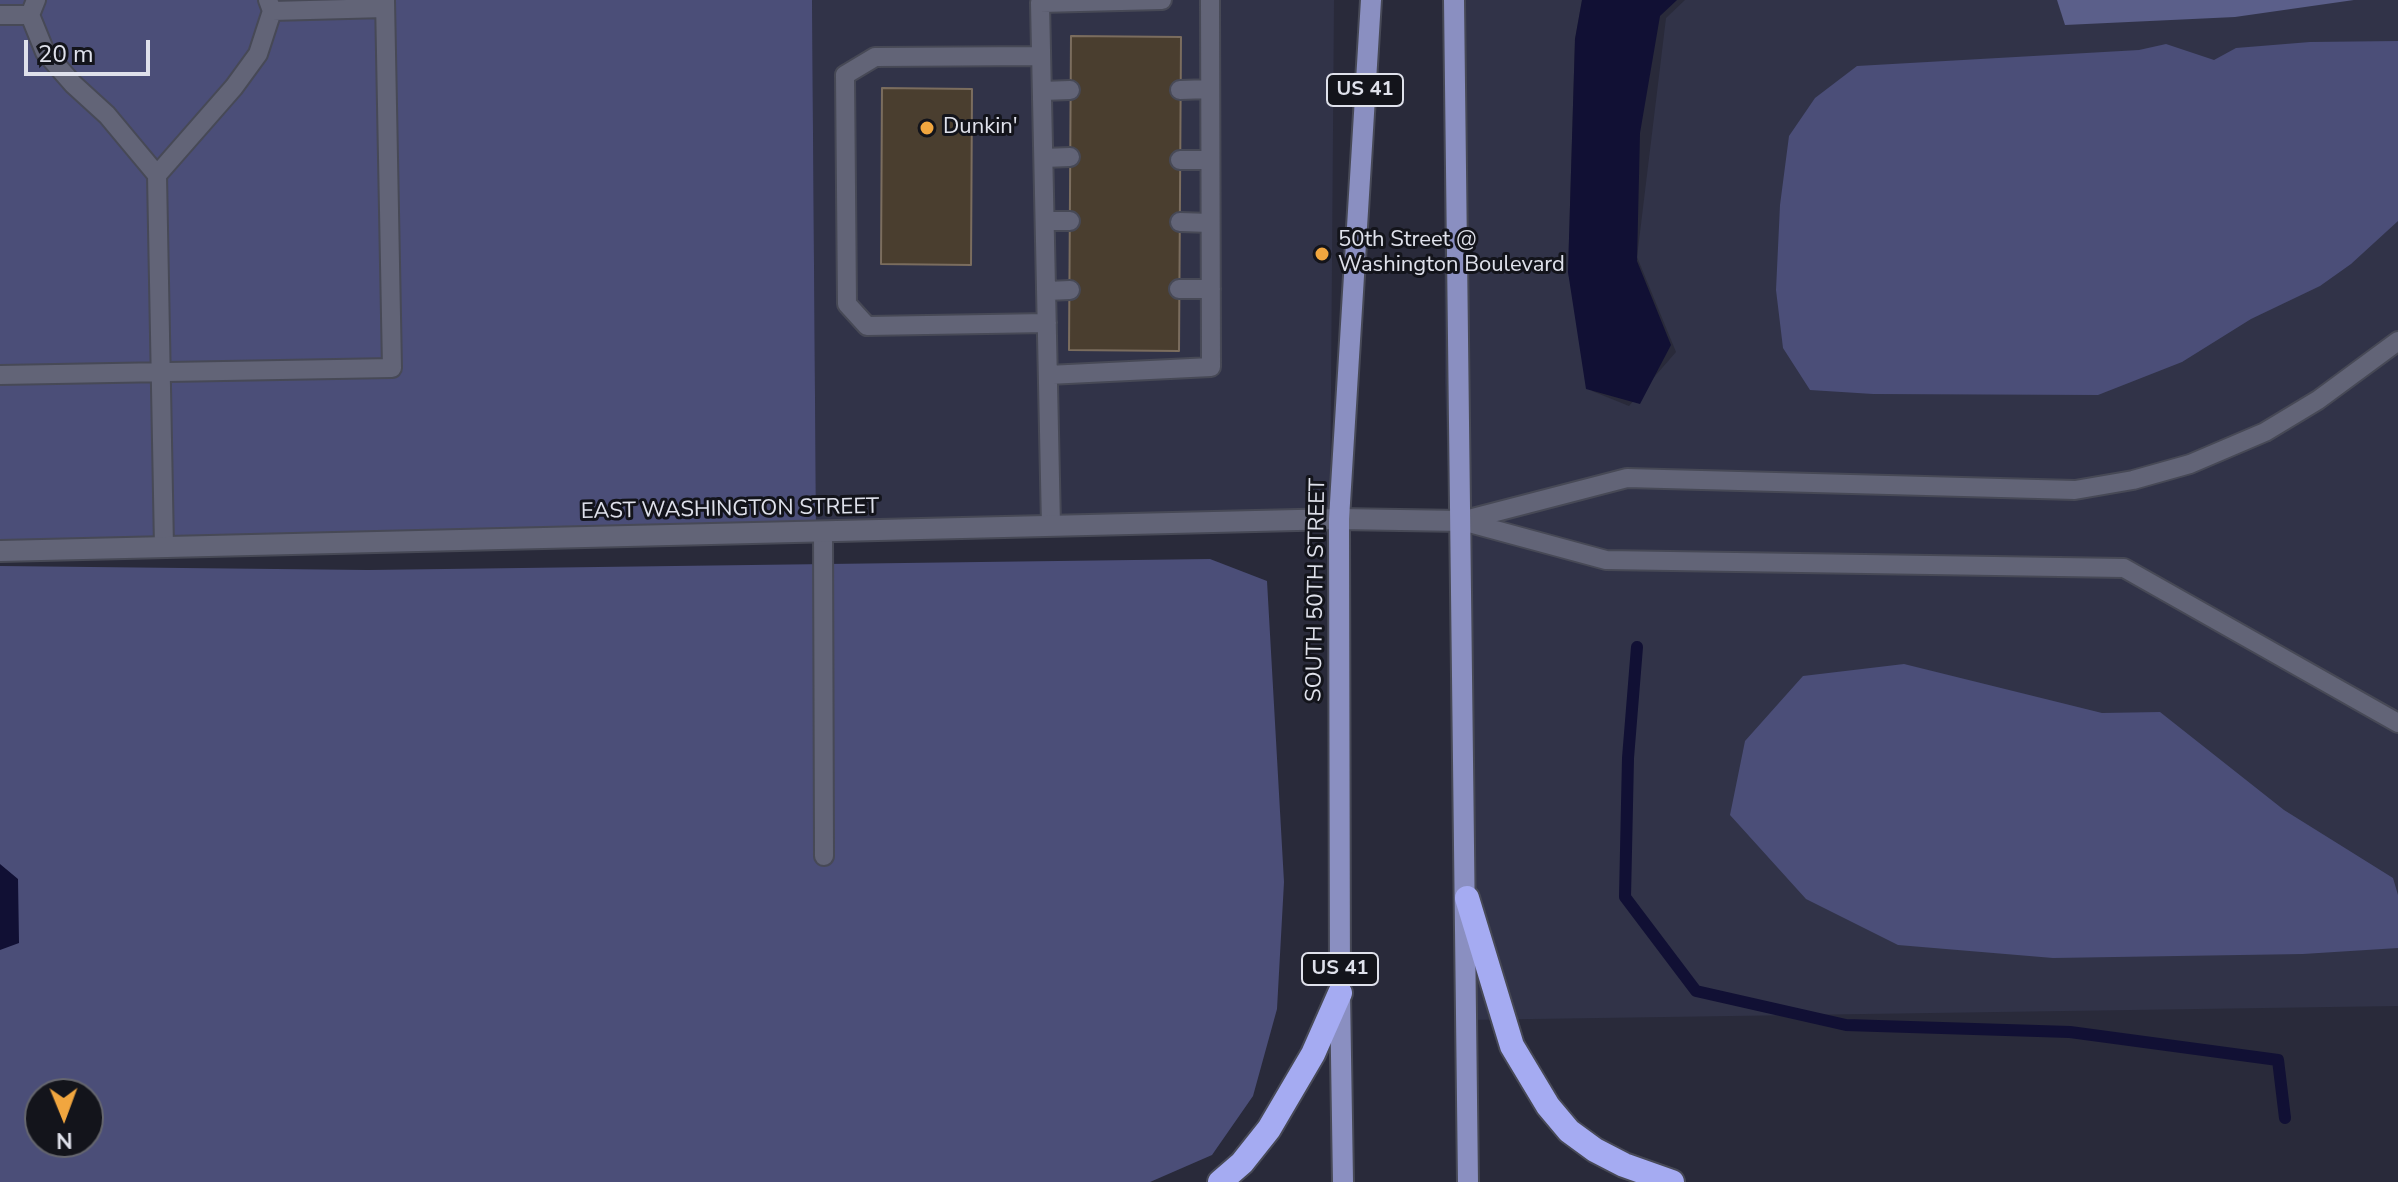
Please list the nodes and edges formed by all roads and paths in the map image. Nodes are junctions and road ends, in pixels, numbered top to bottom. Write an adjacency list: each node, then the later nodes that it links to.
1 (1162, 0): 9 (lane)
2 (1210, 0): 10 (lane)
3 (1371, 0): 32 (main road, SOUTH 50TH STREET / US 41)
4 (1454, 0): 33 (main road)
5 (385, 4): 6 (lane); 29 (lane)
6 (270, 6): 18 (lane)
7 (33, 8): 8 (lane); 18 (lane)
8 (0, 15)
9 (1041, 56): 13 (lane); 27 (lane)
10 (1210, 89): 12 (lane); 17 (lane)
11 (1070, 90): 13 (lane)
12 (1180, 90)
13 (1042, 91): 15 (lane)
14 (1070, 157): 15 (lane)
15 (1044, 158): 19 (lane)
16 (1180, 160): 17 (lane)
17 (1210, 160): 22 (lane)
18 (157, 175): 29 (lane)
19 (1045, 221): 20 (lane); 26 (lane)
20 (1070, 221)
21 (1180, 222): 22 (lane)
22 (1210, 223): 24 (lane)
23 (1179, 289): 24 (lane)
24 (1211, 289): 31 (lane)
25 (1070, 290): 26 (lane)
26 (1047, 291): 27 (lane)
27 (1047, 323): 31 (lane)
28 (2398, 341): 33 (lane)
29 (161, 373): 30 (lane); 36 (lane)
30 (0, 375)
31 (1048, 375): 34 (lane)
32 (1339, 519): 33 (street, EAST WASHINGTON STREET); 34 (street, EAST WASHINGTON STREET); 41 (main road, SOUTH 50TH STREET / US 41)
33 (1462, 521): 38 (lane); 40 (main road)
34 (1051, 526): 35 (street, EAST WASHINGTON STREET)
35 (823, 532): 36 (street, EAST WASHINGTON STREET); 39 (lane)
36 (164, 547): 37 (street, EAST WASHINGTON STREET)
37 (0, 551)
38 (2398, 723)
39 (824, 856)
40 (1467, 898): 44 (main road); 45 (highway)
41 (1340, 993): 42 (highway); 43 (main road, SOUTH 50TH STREET / US 41)
42 (1220, 1182)
43 (1343, 1182)
44 (1468, 1182)
45 (1672, 1182)

